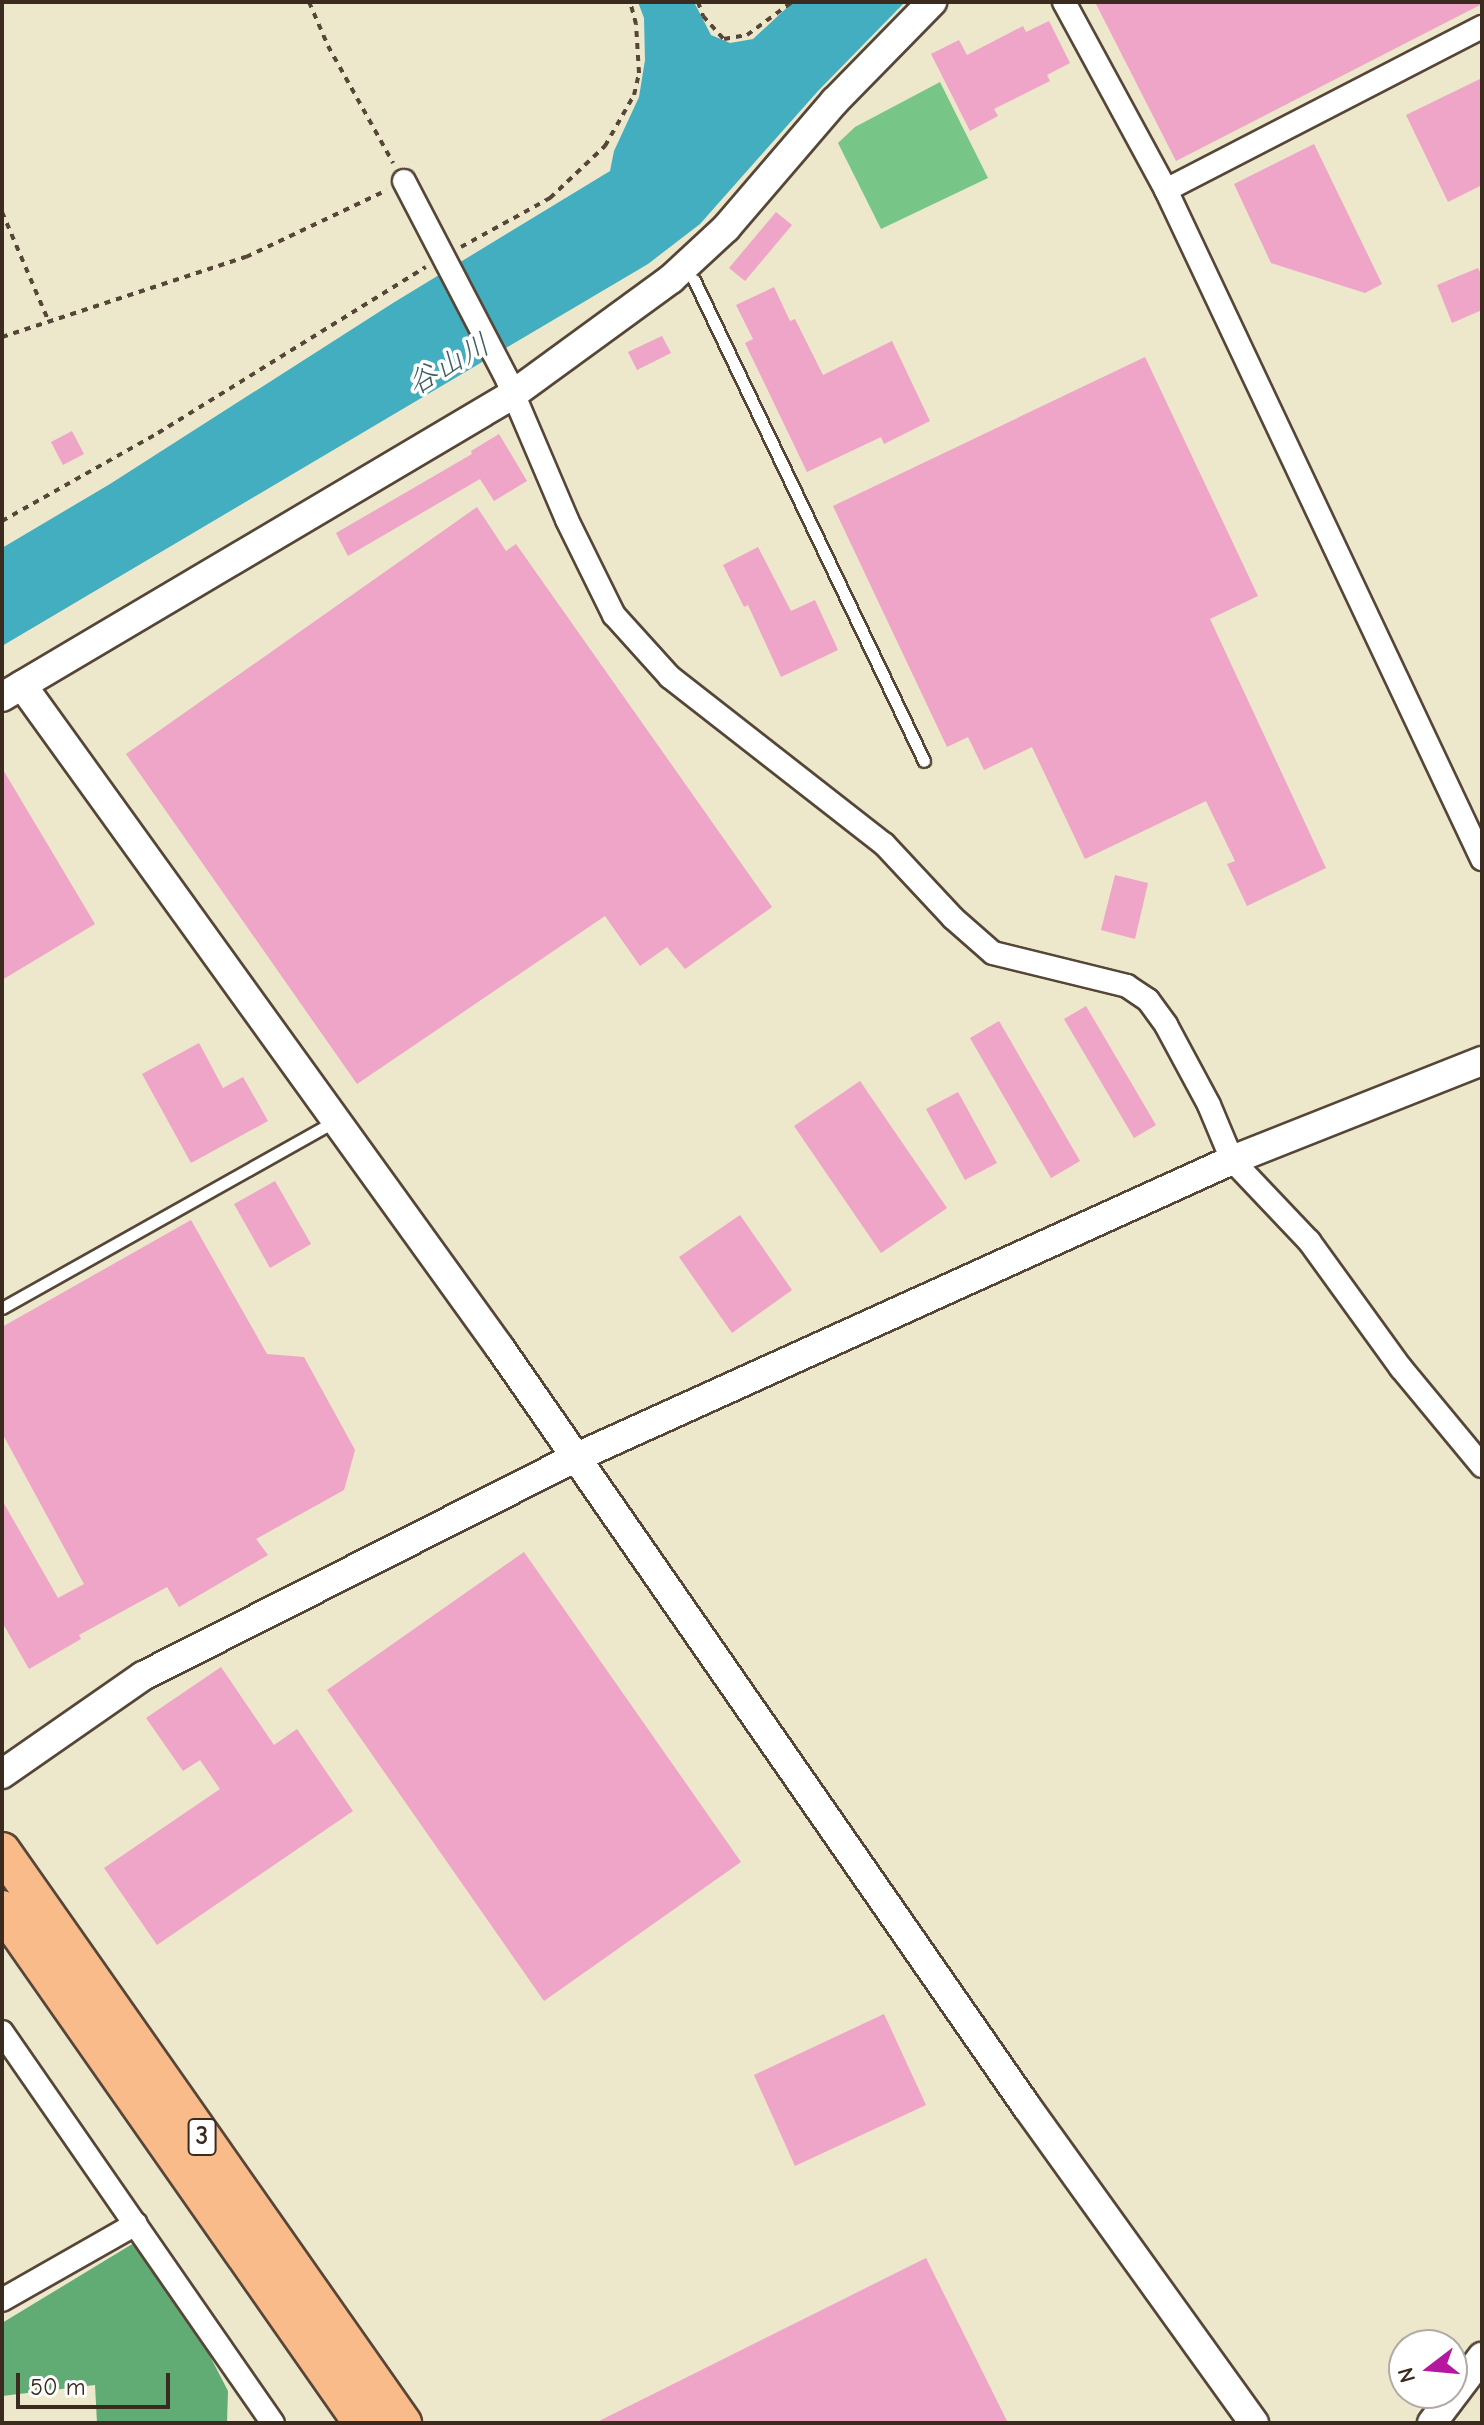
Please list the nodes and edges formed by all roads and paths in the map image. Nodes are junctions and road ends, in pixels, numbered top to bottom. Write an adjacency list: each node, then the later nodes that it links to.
1 (309, 2): 8 (path)
2 (630, 2): 11 (path)
3 (698, 2): 4 (path)
4 (792, 2)
5 (932, 2): 15 (street)
6 (1064, 2): 9 (street)
7 (1482, 27): 9 (street)
8 (404, 181): 11 (street); 13 (path)
9 (1166, 190): 19 (street)
10 (2, 212): 13 (path)
11 (441, 258): 15 (street); 16 (path)
12 (694, 280): 18 (lane)
13 (49, 322): 14 (path)
14 (2, 337)
15 (509, 387): 17 (street); 22 (street)
16 (2, 521)
17 (12, 691): 21 (street)
18 (924, 761)
19 (1482, 859)
20 (1482, 1061): 22 (street)
21 (337, 1119): 23 (lane); 24 (street)
22 (1232, 1160): 24 (street); 25 (street)
23 (2, 1308)
24 (577, 1457): 26 (street); 36 (street)
25 (1482, 1466)
26 (2, 1774)
27 (2, 1851): 35 (highway, 3)
28 (2, 1909): 34 (highway, 3)
29 (2, 2032): 30 (street)
30 (136, 2224): 31 (street); 33 (street)
31 (2, 2300)
32 (1482, 2357): 37 (street)
33 (273, 2423)
34 (362, 2423)
35 (403, 2423)
36 (1254, 2423)
37 (1432, 2423)

